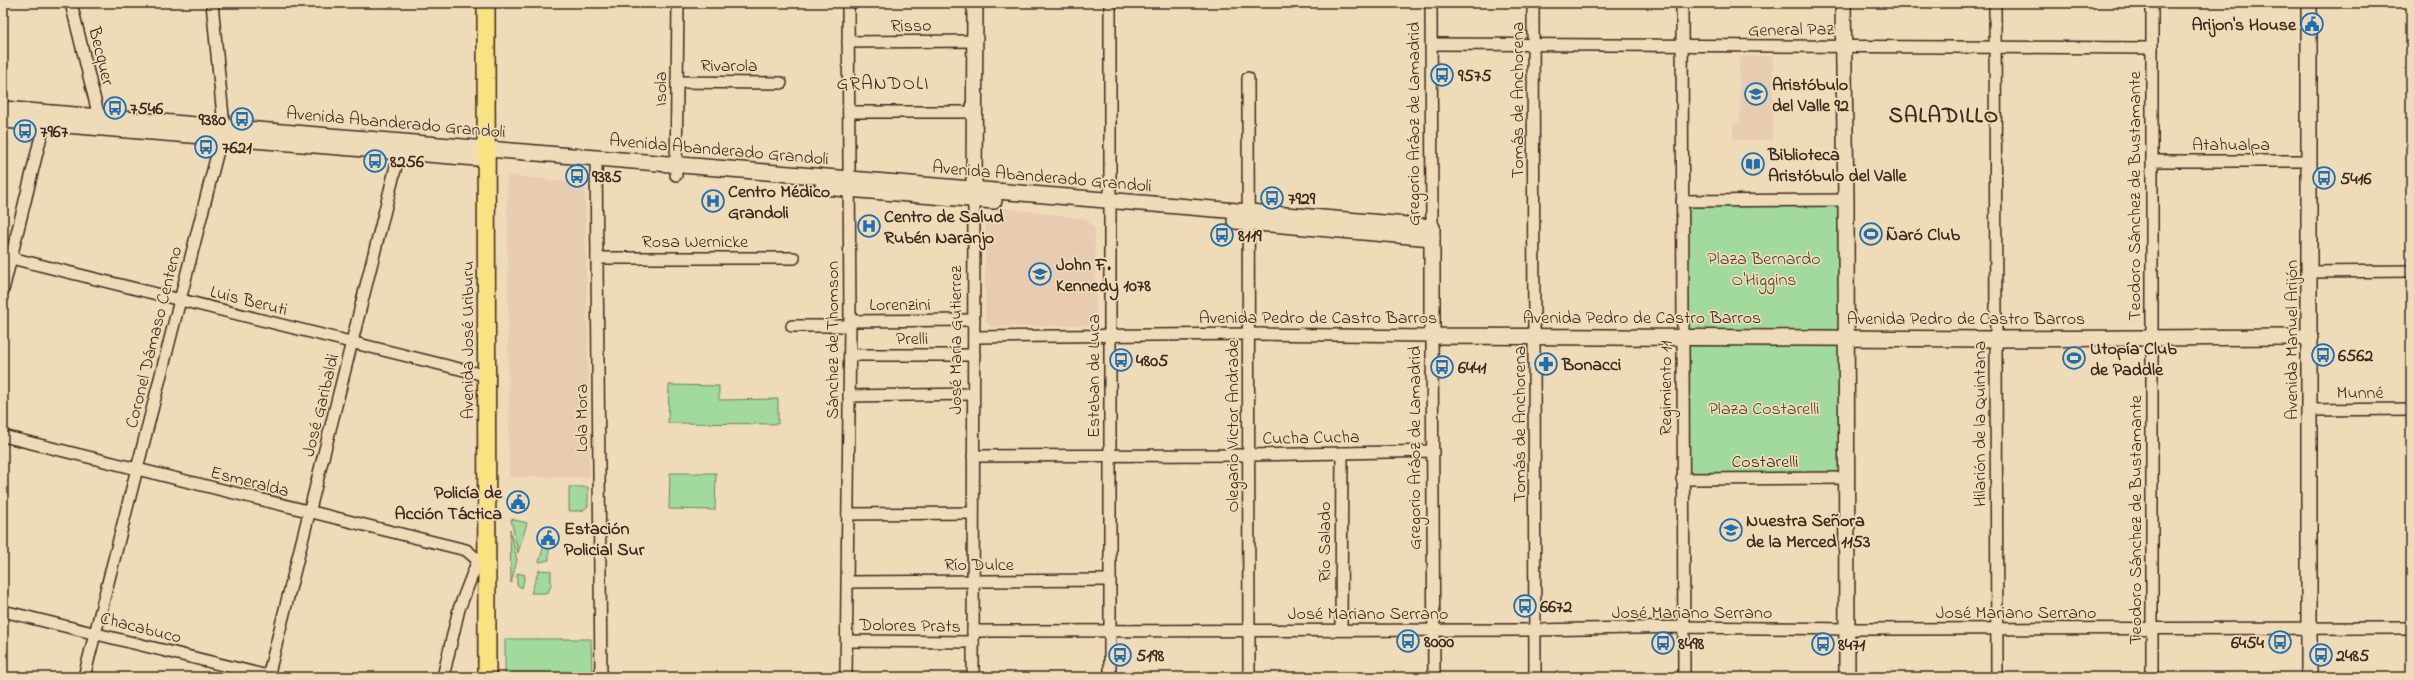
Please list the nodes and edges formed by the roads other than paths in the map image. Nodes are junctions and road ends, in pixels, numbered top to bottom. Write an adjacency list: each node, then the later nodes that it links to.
1 (71, 3): 29 (street, Becquer)
2 (212, 3): 32 (street, Coronel Dámaso Centeno)
3 (486, 3): 34 (main road, Avenida José Uriburu)
4 (678, 3): 24 (street, Isola)
5 (848, 3): 16 (street, Sánchez de Thomson)
6 (975, 3): 15 (street, José María Gutierrez)
7 (1110, 3): 43 (street, Esteban de Luca)
8 (1431, 3): 17 (street, Gregorio Aráoz de Lamadrid)
9 (1533, 3): 18 (street, Tomás de Anchorena)
10 (1682, 3): 20 (street, Regimiento 11)
11 (1844, 3): 19 (street)
12 (1995, 3): 21 (street, Hilarión de la Quintana)
13 (2152, 3): 22 (street, Teodoro Sánchez de Bustamante)
14 (2309, 3): 35 (street, Avenida Manuel Arijón)
15 (975, 41): 16 (street, Risso); 28 (street, José María Gutierrez)
16 (848, 42): 27 (street, Sánchez de Thomson)
17 (1432, 44): 18 (street, General Paz); 45 (street, Gregorio Aráoz de Lamadrid)
18 (1534, 45): 20 (street, General Paz); 58 (street, Tomás de Anchorena)
19 (1843, 46): 20 (street, General Paz); 21 (street, General Paz); 41 (street)
20 (1682, 47): 42 (street, Regimiento 11)
21 (1995, 47): 22 (street, General Paz); 65 (street, Hilarión de la Quintana)
22 (2151, 48): 36 (street, Teodoro Sánchez de Bustamante)
23 (1248, 78): 44 (street, Olegario Victor Andrade)
24 (677, 82): 25 (street, Rivarola); 38 (street, Isola)
25 (781, 83)
26 (3, 109): 30 (street, Avenida Abanderado Grandoli)
27 (849, 112): 28 (street); 39 (street, Sánchez de Thomson)
28 (974, 112): 40 (street, José María Gutierrez)
29 (99, 117): 30 (street, Avenida Abanderado Grandoli); 32 (street, Avenida Abanderado Grandoli)
30 (45, 118): 31 (street, Avenida Abanderado Grandoli); 32 (street, Avenida Abanderado Grandoli); 46 (street)
31 (3, 120)
32 (222, 133): 33 (street, Avenida Abanderado Grandoli); 52 (street, Coronel Dámaso Centeno)
33 (401, 147): 34 (street, Avenida Abanderado Grandoli); 66 (street, José Garibaldi)
34 (487, 154): 37 (street, Avenida Abanderado Grandoli); 69 (main road, Avenida José Uriburu)
35 (2310, 160): 36 (street, Atahualpa); 50 (street, Avenida Manuel Arijón)
36 (2152, 161): 63 (street, Teodoro Sánchez de Bustamante)
37 (596, 163): 38 (street, Avenida Abanderado Grandoli); 47 (street, Lola Mora)
38 (677, 170): 39 (street, Avenida Abanderado Grandoli)
39 (849, 184): 40 (street, Avenida Abanderado Grandoli); 54 (street, Sánchez de Thomson)
40 (974, 194): 43 (street, Avenida Abanderado Grandoli); 53 (street, José María Gutierrez)
41 (1846, 200): 42 (street); 59 (street)
42 (1682, 201): 62 (street, Regimiento 11)
43 (1110, 206): 44 (street, Avenida Abanderado Grandoli); 61 (street, Esteban de Luca)
44 (1249, 217): 45 (street, Avenida Abanderado Grandoli); 56 (street, Olegario Victor Andrade)
45 (1432, 232): 57 (street, Gregorio Aráoz de Lamadrid)
46 (7, 257): 51 (street); 52 (street, Luis Beruti)
47 (597, 258): 48 (street, Rosa Wernicke); 109 (street, Lola Mora)
48 (794, 258)
49 (2411, 271): 50 (street)
50 (2310, 272): 64 (street, Avenida Manuel Arijón)
51 (3, 290)
52 (180, 300): 66 (street, Luis Beruti); 80 (street, Coronel Dámaso Centeno)
53 (974, 320): 54 (street, Lorenzini); 60 (street, José María Gutierrez)
54 (850, 324): 55 (street, Lorenzini); 67 (street, Sánchez de Thomson)
55 (792, 326)
56 (1249, 334): 57 (street, Avenida Pedro de Castro Barros); 61 (street, Avenida Pedro de Castro Barros); 77 (street, Olegario Victor Andrade)
57 (1432, 336): 58 (street, Avenida Pedro de Castro Barros); 75 (street, Gregorio Aráoz de Lamadrid)
58 (1536, 336): 62 (street, Avenida Pedro de Castro Barros); 99 (street, Tomás de Anchorena)
59 (1847, 336): 62 (street, Avenida Pedro de Castro Barros); 65 (street, Avenida Pedro de Castro Barros); 81 (street)
60 (974, 337): 61 (street, Avenida Pedro de Castro Barros); 68 (street, José María Gutierrez)
61 (1110, 337): 79 (street, Esteban de Luca)
62 (1682, 337): 82 (street, Regimiento 11)
63 (2152, 337): 64 (street, Avenida Pedro de Castro Barros); 65 (street, Avenida Pedro de Castro Barros); 96 (street, Teodoro Sánchez de Bustamante)
64 (2310, 337): 73 (street, Avenida Manuel Arijón)
65 (1996, 339): 95 (street, Hilarión de la Quintana)
66 (353, 343): 69 (street, Luis Beruti); 83 (street, José Garibaldi)
67 (850, 355): 68 (street, Prelli); 71 (street, Sánchez de Thomson)
68 (974, 355): 70 (street, José María Gutierrez)
69 (488, 376): 86 (main road, Avenida José Uriburu)
70 (973, 394): 71 (street); 78 (street, José María Gutierrez)
71 (850, 396): 85 (street, Sánchez de Thomson)
72 (2411, 409): 73 (street, Munné)
73 (2310, 410): 92 (street, Avenida Manuel Arijón)
74 (3, 436): 80 (street, Esmeralda)
75 (1433, 451): 76 (street, Cucha Cucha); 98 (street, Gregorio Aráoz de Lamadrid)
76 (1342, 453): 77 (street, Cucha Cucha); 97 (street, Río Salado)
77 (1249, 455): 79 (street, Cucha Cucha); 101 (street, Olegario Victor Andrade)
78 (973, 456): 79 (street, Cucha Cucha); 84 (street, José María Gutierrez)
79 (1110, 456): 87 (street, Esteban de Luca)
80 (137, 470): 83 (street, Esmeralda); 102 (street, Coronel Dámaso Centeno)
81 (1847, 478): 82 (street, Costarelli); 94 (street)
82 (1682, 479): 91 (street, Regimiento 11)
83 (310, 513): 86 (street, Esmeralda); 106 (street, José Garibaldi)
84 (973, 513): 85 (street); 89 (street, José María Gutierrez)
85 (848, 514): 88 (street, Sánchez de Thomson)
86 (482, 560): 107 (street); 108 (main road, Avenida José Uriburu)
87 (1110, 580): 89 (street, Río Dulce); 100 (street, Esteban de Luca)
88 (848, 582): 89 (street, Río Dulce); 104 (street, Sánchez de Thomson)
89 (973, 582): 103 (street, José María Gutierrez)
90 (3, 611): 102 (street, Chacabuco)
91 (1683, 627): 94 (street, José Mariano Serrano); 99 (street, José Mariano Serrano); 116 (street, Regimiento 11)
92 (2308, 628): 93 (street, José Mariano Serrano); 96 (street, José Mariano Serrano); 120 (street, Avenida Manuel Arijón)
93 (2411, 628)
94 (1847, 629): 95 (street, José Mariano Serrano); 117 (street)
95 (1997, 629): 96 (street, José Mariano Serrano); 118 (street, Hilarión de la Quintana)
96 (2152, 629): 119 (street, Teodoro Sánchez de Bustamante)
97 (1341, 630): 98 (street, José Mariano Serrano); 101 (street, José Mariano Serrano)
98 (1434, 630): 99 (street, José Mariano Serrano); 114 (street, Gregorio Aráoz de Lamadrid)
99 (1536, 630): 115 (street, Tomás de Anchorena)
100 (1110, 631): 101 (street, José Mariano Serrano); 103 (street, José Mariano Serrano); 112 (street, Esteban de Luca)
101 (1249, 631): 113 (street, Olegario Victor Andrade)
102 (95, 633): 105 (street, Coronel Dámaso Centeno); 106 (street, Chacabuco)
103 (973, 637): 104 (street, Dolores Prats); 111 (street, José María Gutierrez)
104 (847, 641): 110 (street, Sánchez de Thomson)
105 (84, 677)
106 (270, 677)
107 (443, 677)
108 (487, 677)
109 (601, 677)
110 (846, 677)
111 (973, 677)
112 (1110, 677)
113 (1249, 677)
114 (1434, 677)
115 (1535, 677)
116 (1684, 677)
117 (1847, 677)
118 (1997, 677)
119 (2152, 677)
120 (2309, 677)

